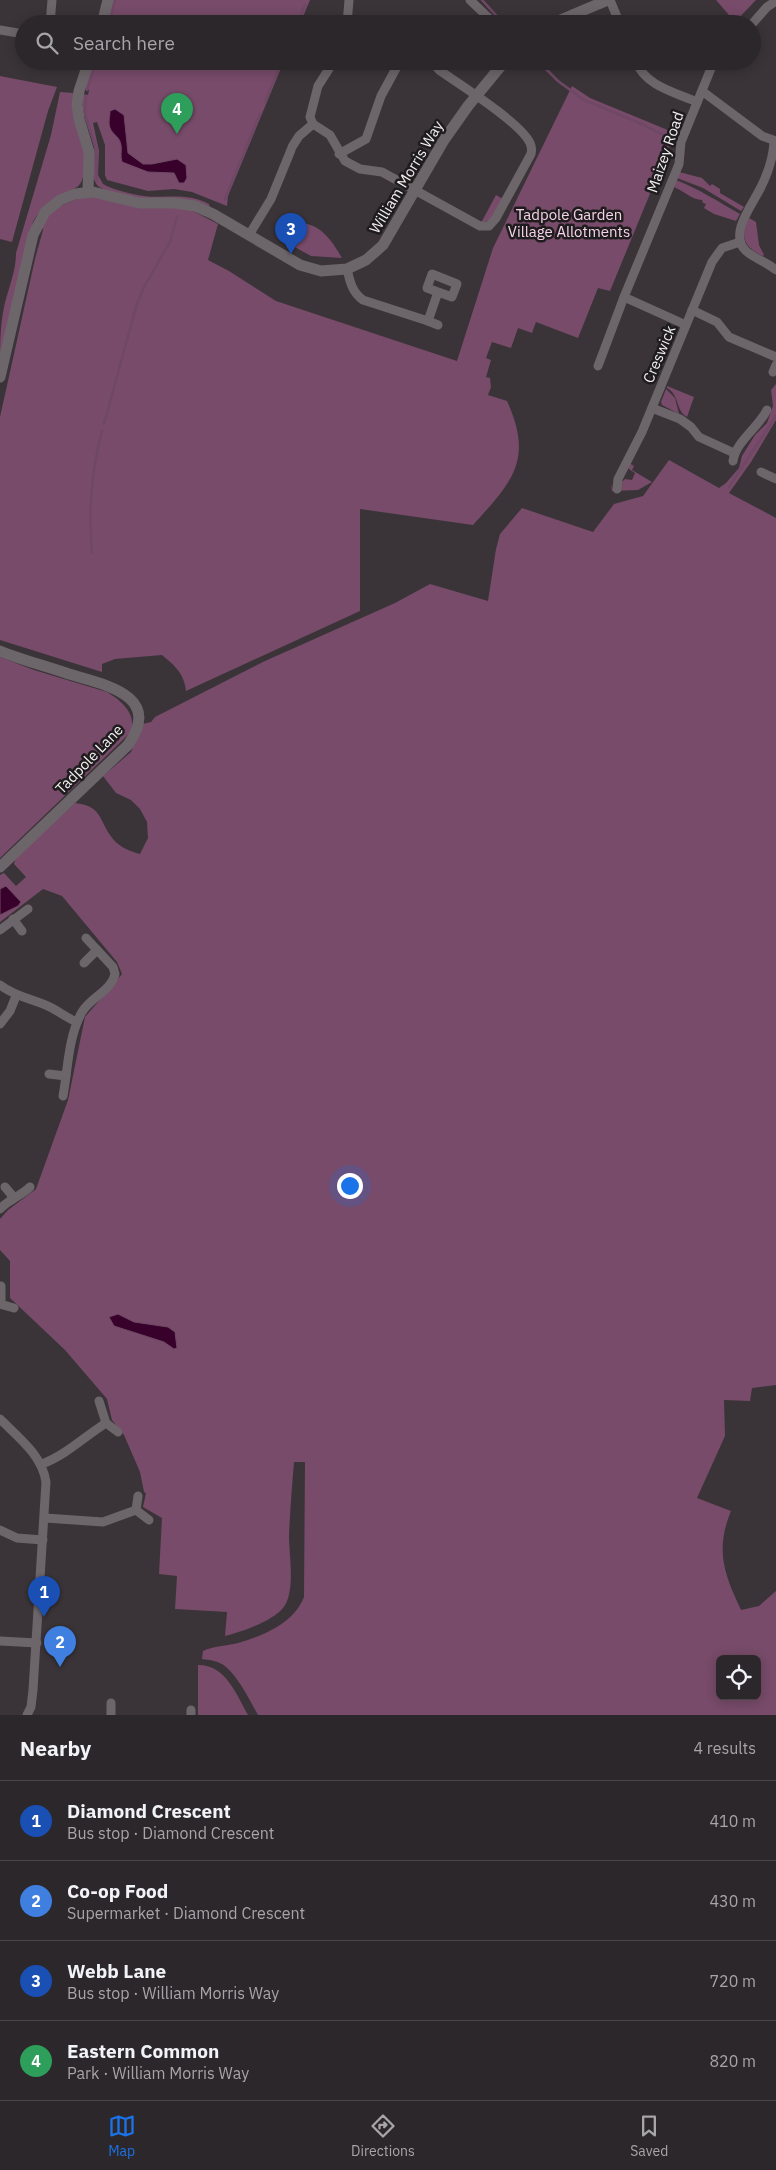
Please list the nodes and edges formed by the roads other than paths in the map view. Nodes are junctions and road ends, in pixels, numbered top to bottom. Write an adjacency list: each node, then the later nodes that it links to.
1 (52, 0): 7 (street)
2 (108, 0): 8 (street)
3 (349, 0): 9 (street)
4 (470, 0): 10 (street)
5 (610, 0): 11 (street); 12 (street)
6 (776, 1): 13 (street)
7 (51, 15)
8 (104, 15)
9 (348, 15)
10 (486, 15)
11 (572, 15)
12 (616, 15)
13 (760, 15)
14 (0, 30): 15 (street)
15 (15, 32)
16 (86, 70): 31 (street)
17 (328, 70): 26 (street)
18 (395, 70): 28 (street)
19 (439, 70): 24 (street)
20 (498, 70): 24 (street, William Morris Way)
21 (640, 70): 25 (street)
22 (710, 70): 23 (street, Maizey Road)
23 (702, 90): 25 (street, Maizey Road); 27 (street)
24 (476, 96): 30 (street, William Morris Way); 30 (street)
25 (697, 102): 37 (street, Maizey Road)
26 (313, 124): 28 (street); 32 (street)
27 (775, 142): 29 (street)
28 (339, 154): 30 (street)
29 (774, 154): 33 (street)
30 (414, 190): 34 (street, William Morris Way)
31 (88, 192): 32 (street, William Morris Way); 44 (street)
32 (249, 235): 34 (street, William Morris Way)
33 (740, 242): 35 (street); 38 (street, Creswick)
34 (347, 269): 39 (street)
35 (776, 270)
36 (438, 292): 39 (street)
37 (624, 297): 41 (street); 43 (street, Maizey Road)
38 (692, 310): 41 (street, Creswick); 42 (street)
39 (428, 321): 40 (street)
40 (438, 324)
41 (686, 326): 45 (street, Creswick)
42 (776, 357)
43 (597, 364)
44 (0, 377)
45 (652, 408): 46 (street); 49 (street, Creswick)
46 (767, 410)
47 (761, 472): 48 (street)
48 (776, 479)
49 (617, 489)
50 (0, 651): 51 (street, Tadpole Lane)
51 (0, 867)
52 (28, 909): 53 (street)
53 (13, 919): 54 (street); 55 (street)
54 (0, 930)
55 (22, 932)
56 (86, 938): 57 (street)
57 (97, 950): 58 (street); 61 (street)
58 (84, 963)
59 (0, 985): 60 (street)
60 (16, 996): 61 (street); 62 (street)
61 (77, 1022): 64 (street)
62 (0, 1024)
63 (49, 1074): 64 (street)
64 (66, 1076): 65 (street)
65 (63, 1096)
66 (30, 1186): 68 (street)
67 (5, 1187): 68 (street)
68 (12, 1200): 69 (street)
69 (0, 1209)
70 (1, 1286): 71 (street)
71 (0, 1304): 72 (street)
72 (14, 1308)
73 (99, 1401): 75 (street)
74 (0, 1419): 77 (street)
75 (106, 1423): 76 (street); 77 (street)
76 (118, 1432)
77 (42, 1464): 80 (street)
78 (138, 1496): 79 (street)
79 (136, 1510): 80 (street); 81 (street)
80 (45, 1518): 83 (street)
81 (149, 1520)
82 (0, 1530): 83 (street)
83 (43, 1540): 85 (street)
84 (0, 1641): 85 (street)
85 (37, 1643): 87 (street)
86 (112, 1703): 88 (street)
87 (27, 1715)
88 (111, 1715)

